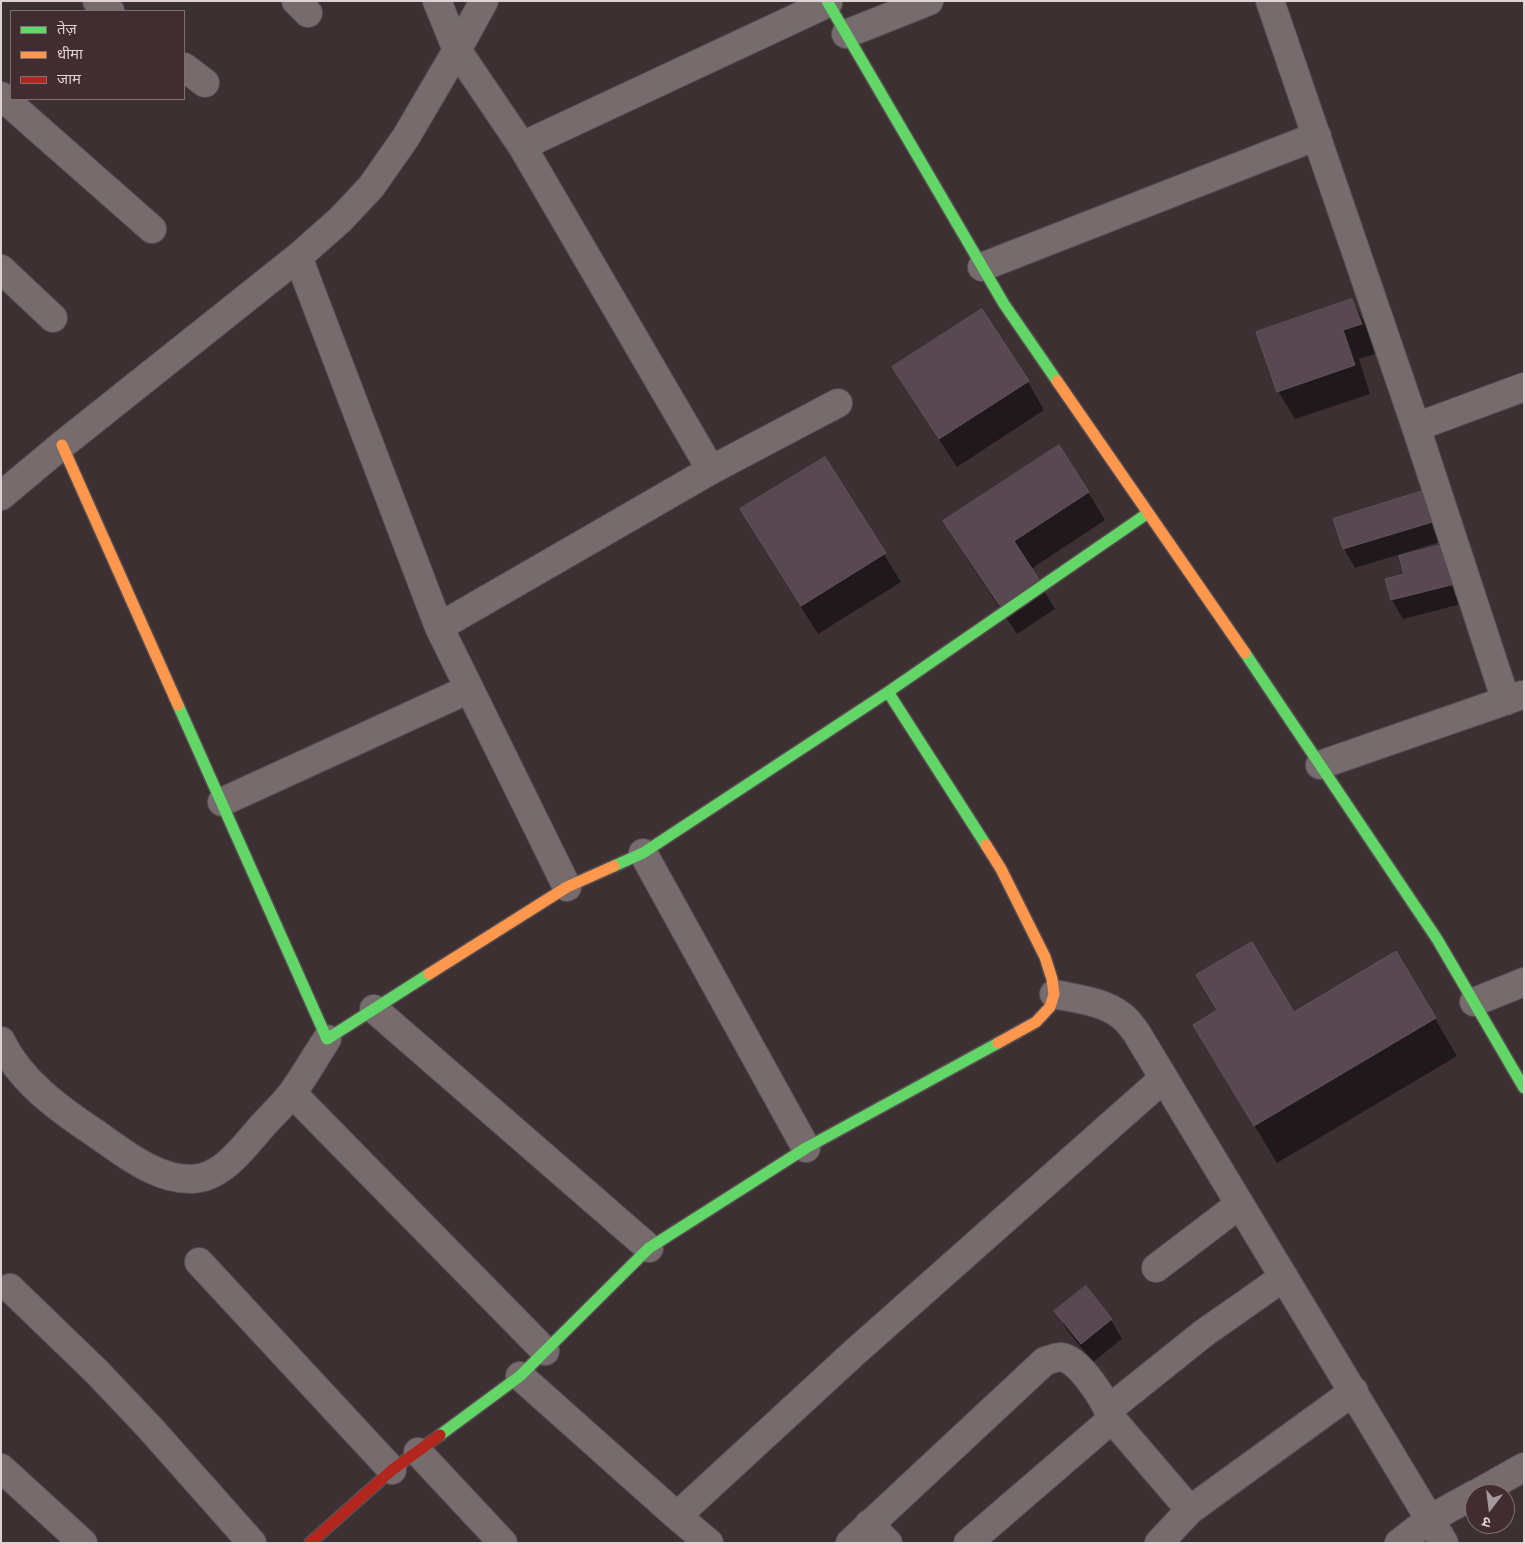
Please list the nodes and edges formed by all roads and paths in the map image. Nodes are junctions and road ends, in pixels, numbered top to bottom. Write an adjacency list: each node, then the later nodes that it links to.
1 (97, 1): 7 (street)
2 (484, 1): 9 (street)
3 (930, 1): 8 (street)
4 (1270, 1): 13 (street)
5 (828, 2): 8 (street); 14 (street)
6 (439, 5): 9 (street)
7 (109, 10)
8 (846, 34): 17 (street)
9 (457, 50): 14 (street); 16 (street)
10 (185, 68): 11 (street)
11 (205, 83)
12 (1, 96): 15 (street)
13 (1317, 136): 17 (street); 22 (street)
14 (522, 146): 24 (street)
15 (152, 229)
16 (298, 257): 23 (street); 27 (street)
17 (982, 266): 26 (street)
18 (1, 269): 19 (street)
19 (53, 318)
20 (1524, 387): 22 (street)
21 (838, 402): 24 (street)
22 (1416, 427): 30 (street)
23 (62, 445): 25 (street); 32 (street)
24 (711, 470): 27 (street)
25 (1, 496)
26 (1148, 513): 29 (street); 31 (street)
27 (439, 627): 28 (street)
28 (469, 689): 32 (street); 34 (street)
29 (888, 692): 33 (street); 36 (street)
30 (1515, 698): 31 (street)
31 (1320, 765): 37 (street)
32 (222, 802): 39 (street)
33 (644, 853): 34 (street); 44 (street)
34 (567, 887): 38 (street)
35 (1524, 982): 37 (street)
36 (1054, 994): 41 (street); 44 (street)
37 (1474, 1002): 42 (street)
38 (374, 1008): 39 (street); 46 (street)
39 (327, 1039): 43 (street)
40 (4, 1054): 43 (street)
41 (1164, 1078): 45 (street); 61 (street)
42 (1524, 1088)
43 (292, 1093): 51 (street)
44 (806, 1148): 46 (street)
45 (1240, 1204): 48 (street); 49 (street)
46 (649, 1248): 51 (street)
47 (200, 1262): 58 (street)
48 (1156, 1268)
49 (1284, 1277): 53 (street); 54 (street)
50 (10, 1288): 66 (street)
51 (545, 1351): 52 (street)
52 (520, 1376): 55 (street); 61 (street)
53 (1354, 1392): 62 (street); 63 (street)
54 (1111, 1414): 63 (street); 64 (street); 71 (street)
55 (418, 1452): 58 (street); 68 (street)
56 (1524, 1467): 59 (street)
57 (1, 1468): 65 (street)
58 (392, 1470): 67 (street)
59 (1493, 1484)
60 (1465, 1500): 62 (street)
61 (677, 1516): 69 (street)
62 (1430, 1519): 72 (street); 73 (street)
63 (1176, 1531)
64 (878, 1533): 70 (street)
65 (83, 1543)
66 (252, 1543)
67 (310, 1543)
68 (503, 1543)
69 (709, 1543)
70 (850, 1543)
71 (968, 1543)
72 (1399, 1543)
73 (1444, 1543)

